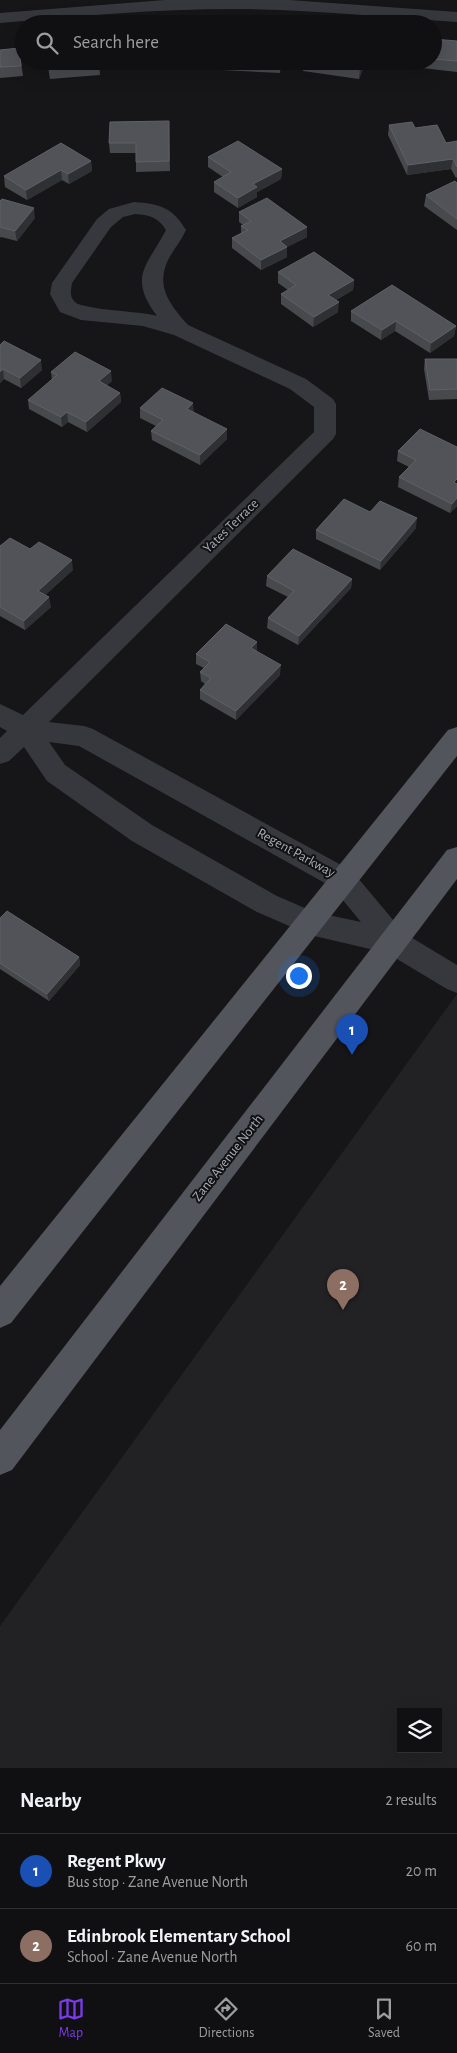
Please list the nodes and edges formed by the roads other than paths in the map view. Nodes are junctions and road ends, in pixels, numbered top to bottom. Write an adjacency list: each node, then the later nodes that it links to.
1 (255, 2): 2 (street); 3 (street)
2 (36, 15)
3 (430, 15)
4 (442, 16): 6 (street)
5 (15, 17): 7 (street)
6 (457, 17)
7 (0, 18)
8 (181, 330): 8 (street, Yates Terrace); 10 (street, Yates Terrace)
9 (0, 714): 10 (street, Regent Parkway)
10 (25, 729): 12 (street, Yates Terrace); 14 (street, Regent Parkway); 15 (street, Regent Parkway)
11 (457, 737): 14 (main road)
12 (0, 754)
13 (457, 858): 16 (main road, Zane Avenue North)
14 (342, 879): 15 (main road); 16 (street, Regent Parkway)
15 (310, 923): 16 (street, Regent Parkway); 18 (main road)
16 (394, 942): 17 (street); 19 (main road, Zane Avenue North)
17 (457, 980)
18 (0, 1312)
19 (0, 1458)

